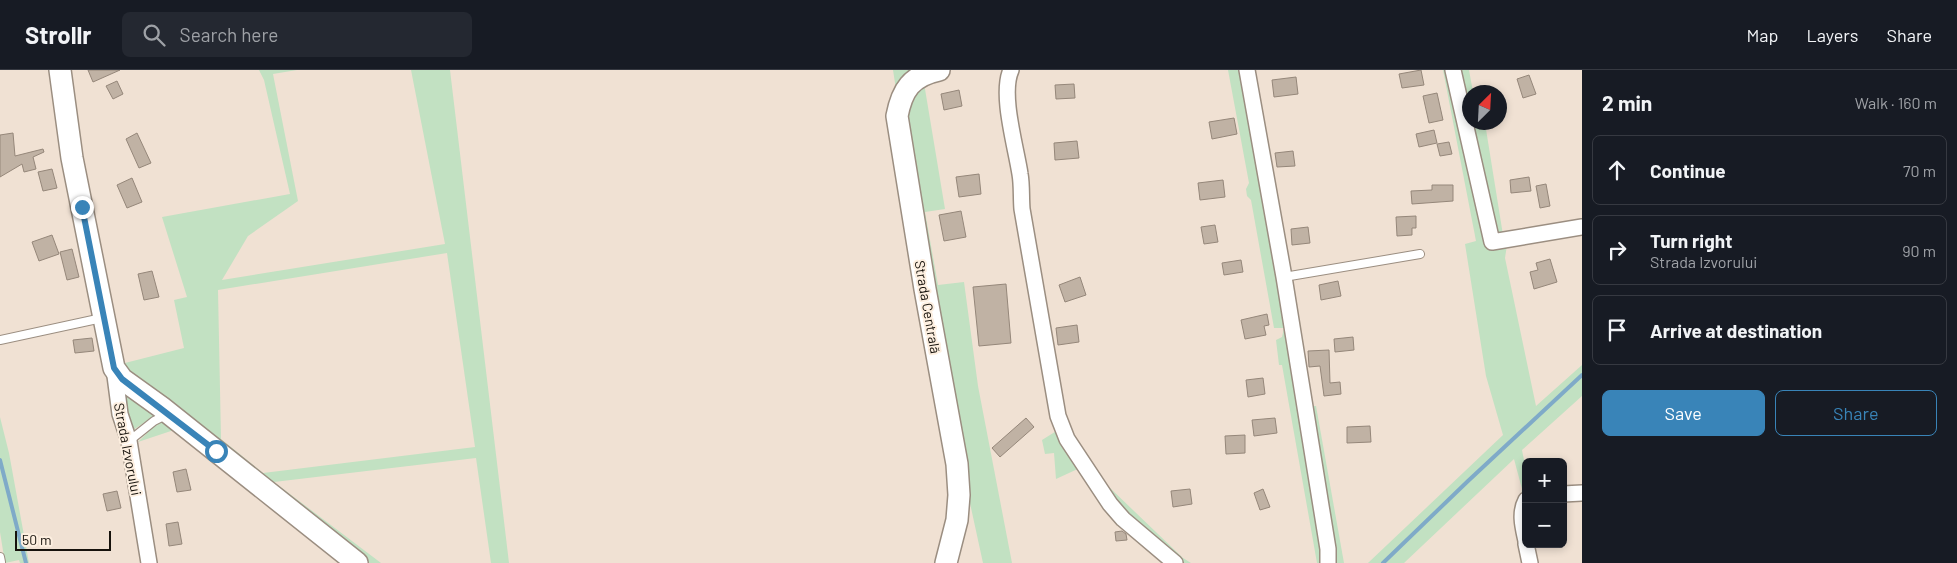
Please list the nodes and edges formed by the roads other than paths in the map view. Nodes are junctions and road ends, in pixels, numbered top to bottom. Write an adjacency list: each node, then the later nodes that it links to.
1 (60, 70): 9 (street, Strada Izvorului)
2 (938, 70): 19 (street, Strada Centrală)
3 (1011, 70): 20 (street)
4 (1247, 70): 8 (street)
5 (1453, 70): 6 (street)
6 (1582, 227)
7 (1420, 254): 8 (lane)
8 (1284, 278): 21 (street)
9 (104, 318): 10 (lane); 11 (street, Strada Izvorului)
10 (0, 340)
11 (114, 368): 12 (street); 13 (street, Strada Izvorului)
12 (169, 413): 13 (lane); 18 (street)
13 (128, 441): 17 (street, Strada Izvorului)
14 (1582, 493): 15 (street)
15 (1567, 494)
16 (1527, 548): 22 (street)
17 (149, 563)
18 (358, 563)
19 (946, 563)
20 (1175, 563)
21 (1328, 563)
22 (1530, 563)

